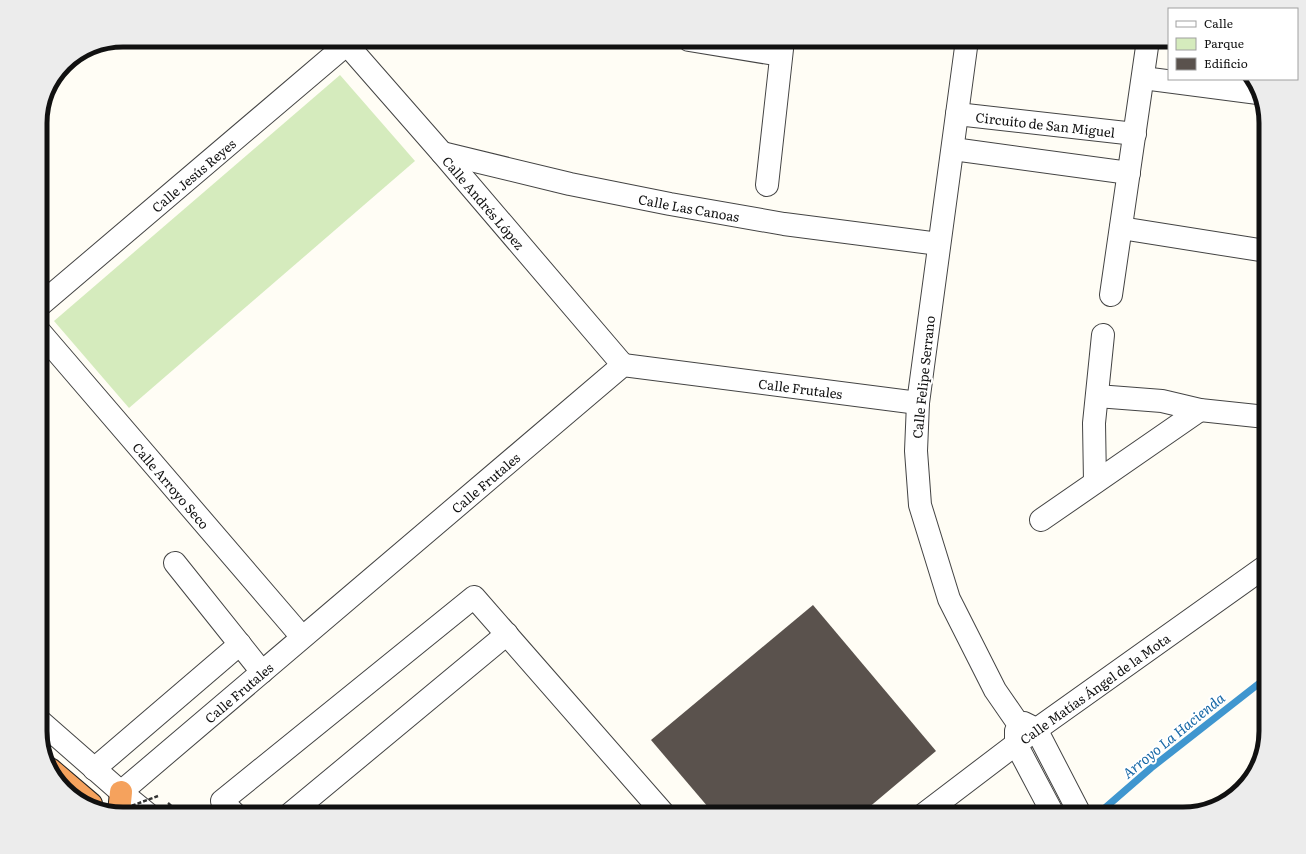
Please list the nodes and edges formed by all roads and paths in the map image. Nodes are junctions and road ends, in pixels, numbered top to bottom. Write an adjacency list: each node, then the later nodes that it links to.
1 (339, 47): 19 (street, Calle Jesús Reyes)
2 (349, 47): 12 (street, Calle Andrés López)
3 (770, 47): 6 (street)
4 (966, 47): 9 (street, Calle Felipe Serrano)
5 (1147, 47): 7 (street, Circuito de San Miguel)
6 (782, 48): 14 (street)
7 (1143, 78): 8 (street); 10 (street, Circuito de San Miguel)
8 (1252, 91)
9 (957, 114): 10 (street, Circuito de San Miguel); 11 (street, Calle Felipe Serrano)
10 (1135, 134): 13 (street, Circuito de San Miguel)
11 (953, 149): 13 (street); 16 (street, Calle Felipe Serrano)
12 (442, 153): 16 (street, Calle Las Canoas); 22 (street, Calle Andrés López)
13 (1129, 173): 15 (street, Circuito de San Miguel)
14 (768, 184)
15 (1121, 228): 17 (street); 18 (street, Circuito de San Miguel)
16 (939, 244): 24 (street, Calle Felipe Serrano)
17 (1259, 250)
18 (1111, 295)
19 (47, 299)
20 (1104, 335): 23 (street)
21 (47, 340): 32 (street, Calle Arroyo Seco)
22 (623, 365): 24 (street, Calle Frutales); 32 (street, Calle Frutales)
23 (1097, 396): 25 (street); 27 (street)
24 (918, 403): 35 (street, Calle Felipe Serrano)
25 (1200, 410): 26 (street); 27 (street)
26 (1259, 416)
27 (1095, 482): 28 (street)
28 (1041, 520)
29 (176, 563): 33 (street)
30 (1259, 571): 37 (street, Calle Matías Ángel de la Mota)
31 (507, 634): 42 (street); 43 (street); 44 (street)
32 (302, 637): 34 (street, Calle Frutales)
33 (240, 644): 34 (street); 39 (street)
34 (262, 672): 41 (street, Calle Frutales)
35 (1015, 719): 37 (street); 38 (street)
36 (47, 727): 39 (street)
37 (1036, 729): 38 (street, Calle Matías Ángel de la Mota); 47 (street)
38 (1016, 744): 45 (street, Calle Matías Ángel de la Mota); 46 (street)
39 (94, 768): 41 (street)
40 (153, 805): 41 (street); 41 (path, bridge)
41 (118, 806)
42 (228, 807)
43 (304, 807)
44 (653, 807)
45 (933, 807)
46 (1049, 807)
47 (1076, 807)

